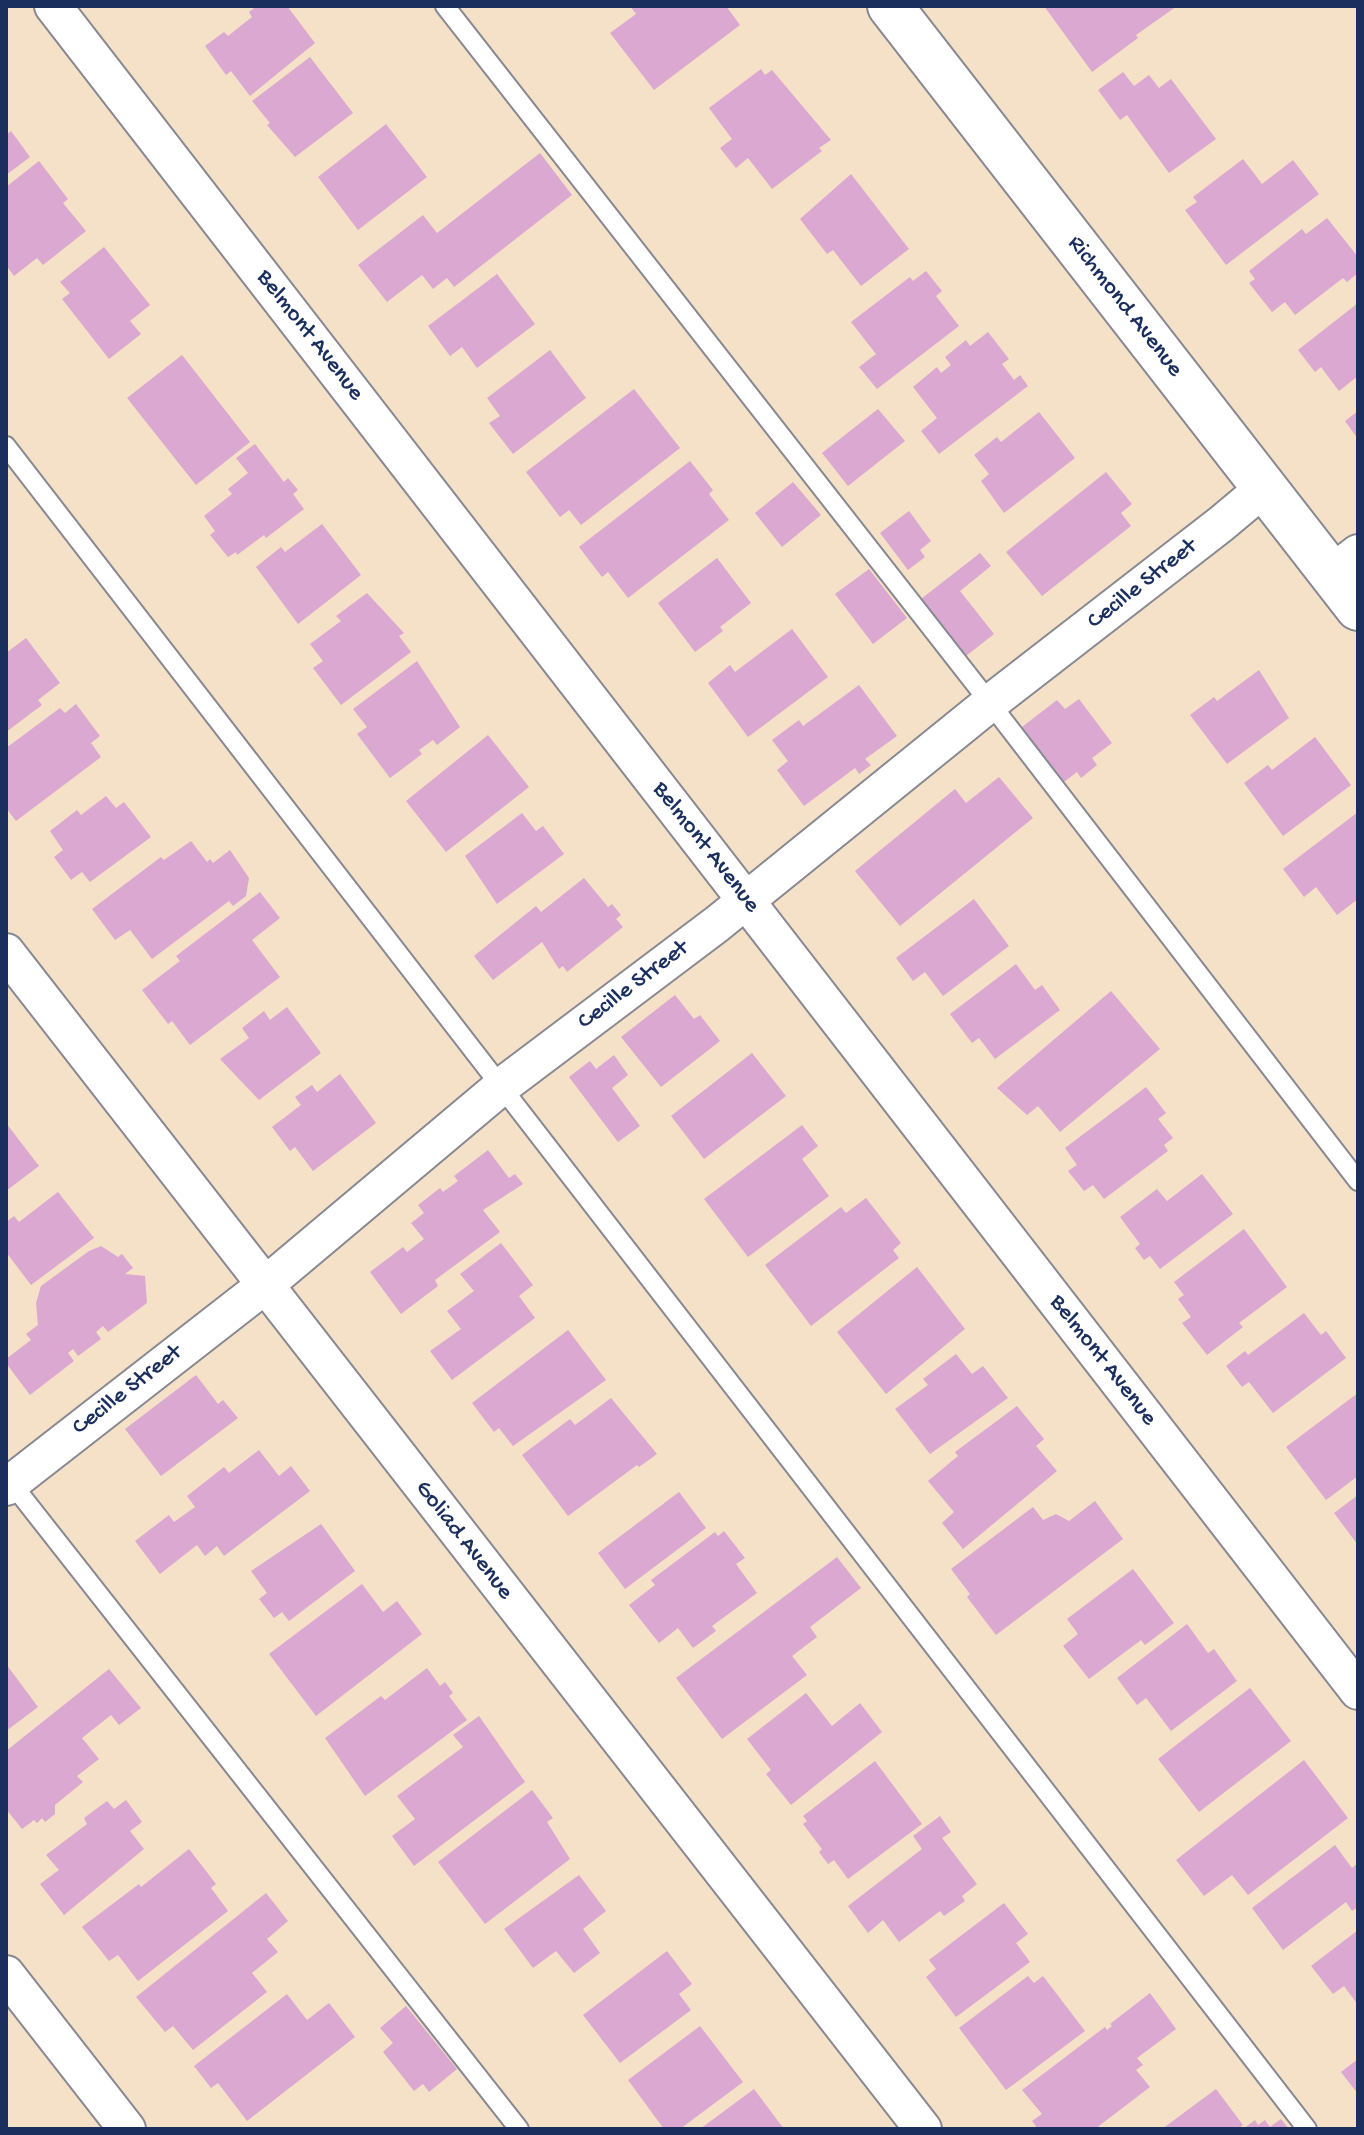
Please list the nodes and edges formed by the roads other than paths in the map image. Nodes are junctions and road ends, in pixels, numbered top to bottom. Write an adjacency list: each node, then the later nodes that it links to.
1 (53, 6): 9 (street, Belmont Avenue)
2 (445, 6): 8 (lane)
3 (904, 11): 5 (street, Richmond Avenue)
4 (6, 446): 11 (lane)
5 (1264, 488): 6 (street, Richmond Avenue); 8 (street, Cecille Street)
6 (1345, 564): 7 (street, Richmond Avenue)
7 (1358, 608)
8 (990, 703): 9 (street, Cecille Street); 12 (lane)
9 (746, 900): 11 (street, Cecille Street); 15 (street, Belmont Avenue)
10 (6, 952): 13 (street, Goliad Avenue)
11 (502, 1086): 13 (street, Cecille Street); 20 (lane)
12 (1358, 1181)
13 (264, 1286): 14 (street, Cecille Street); 19 (street, Goliad Avenue)
14 (8, 1481): 18 (lane)
15 (1358, 1691)
16 (6, 1974): 17 (street)
17 (127, 2129)
18 (519, 2129)
19 (923, 2129)
20 (1307, 2129)

